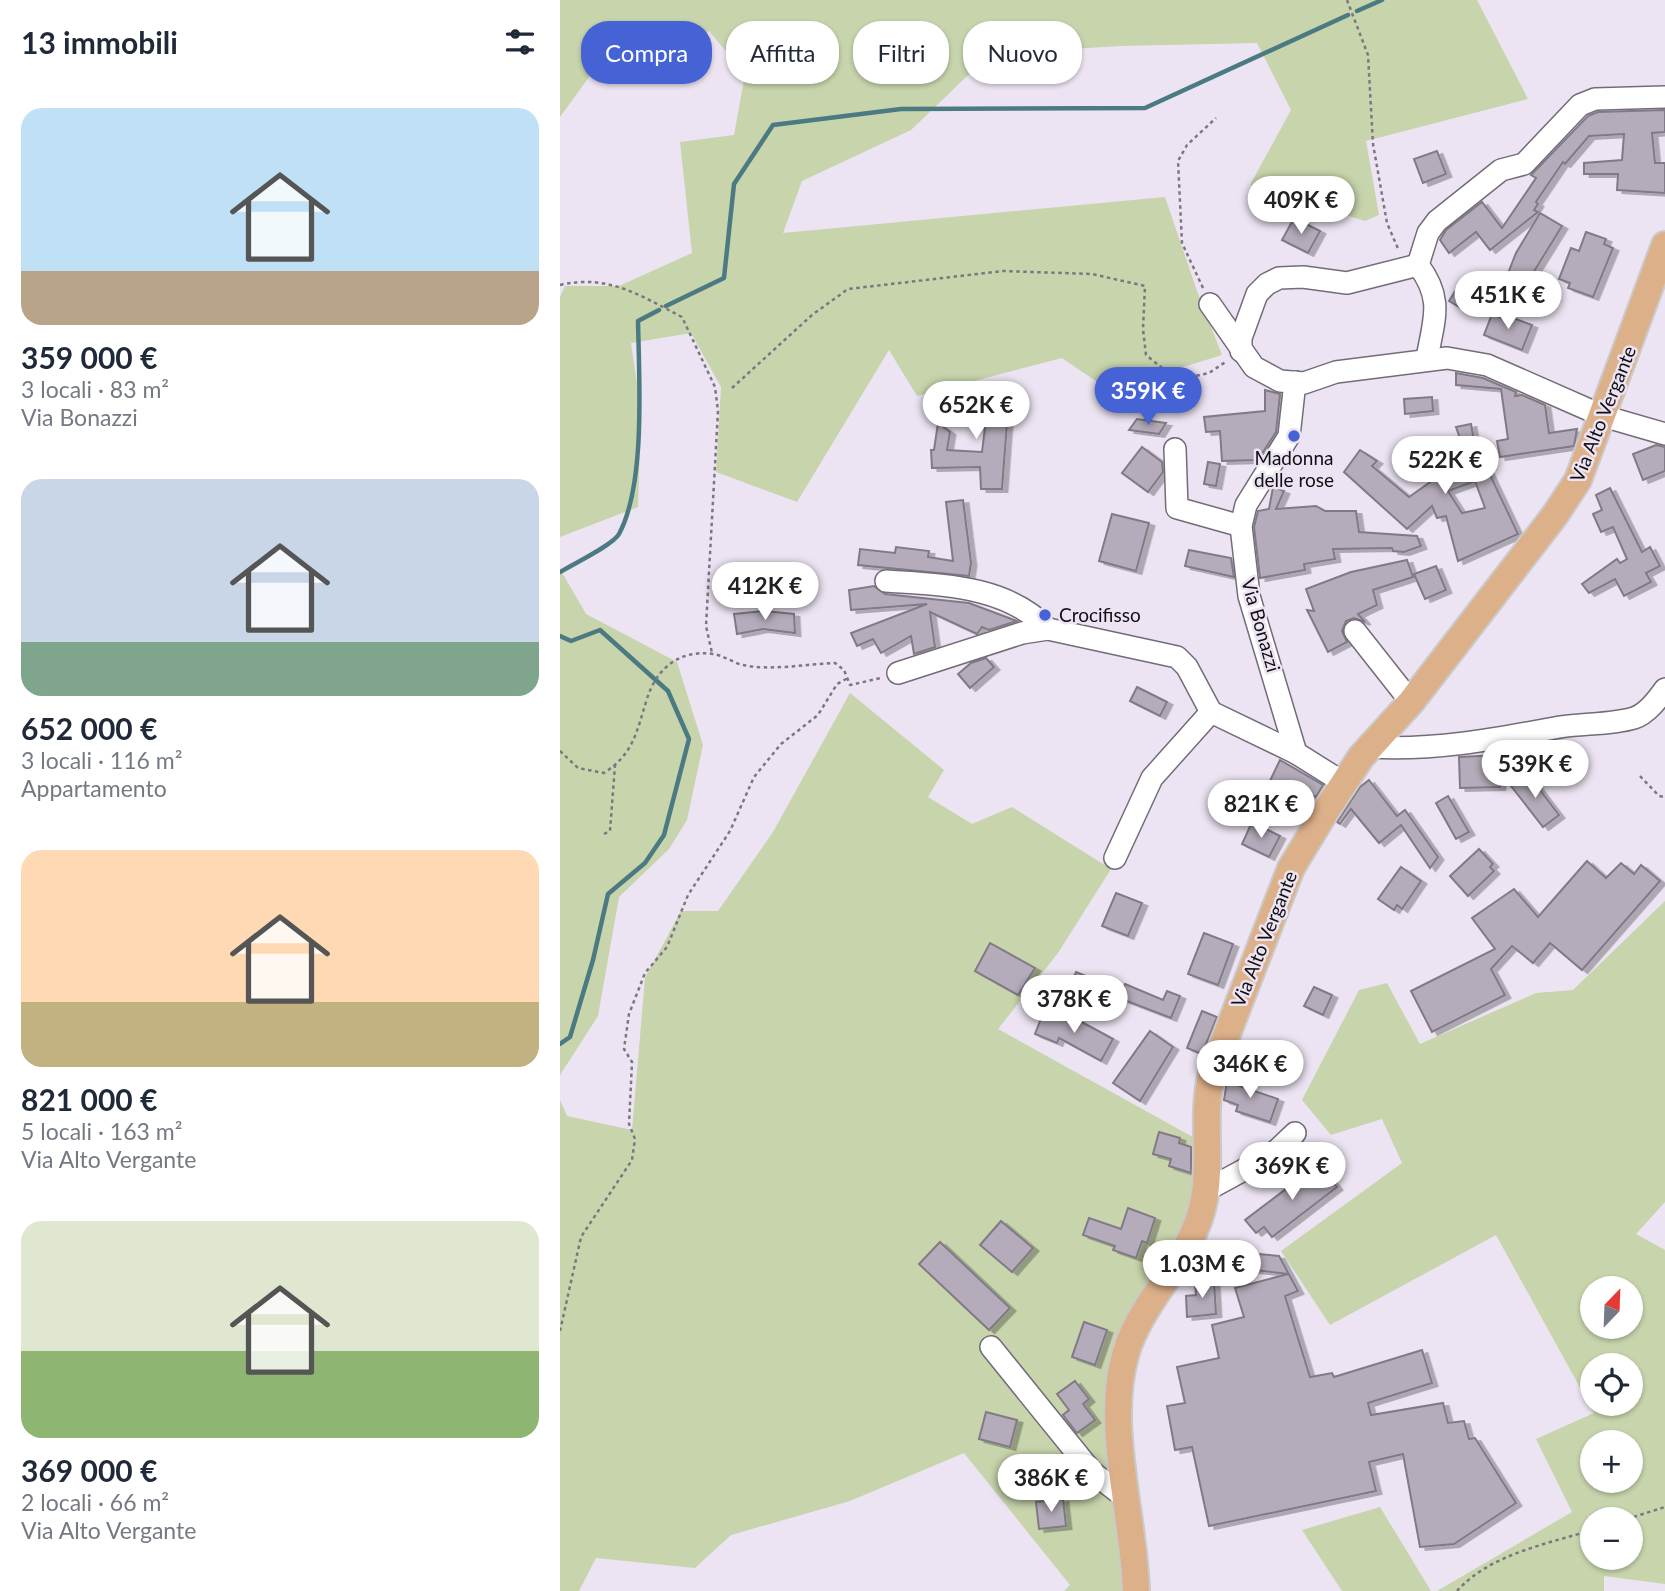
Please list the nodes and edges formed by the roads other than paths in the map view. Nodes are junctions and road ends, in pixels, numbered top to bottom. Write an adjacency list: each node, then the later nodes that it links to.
1 (1665, 97): 3 (street)
2 (1665, 245): 8 (main road, Via Alto Vergante)
3 (1411, 266): 5 (street); 6 (street)
4 (1210, 304): 5 (street)
5 (1241, 351): 7 (street)
6 (1427, 358): 7 (street); 8 (street)
7 (1294, 382): 11 (street, Via Bonazzi)
8 (1603, 416): 9 (street); 17 (main road, Via Alto Vergante)
9 (1665, 433)
10 (1175, 449): 11 (street)
11 (1241, 526): 20 (street, Via Bonazzi)
12 (886, 581): 13 (street)
13 (1048, 629): 15 (street); 18 (street)
14 (1355, 631): 17 (street)
15 (898, 673)
16 (1665, 689): 19 (street)
17 (1411, 702): 19 (main road, Via Alto Vergante)
18 (1211, 712): 20 (street); 22 (street)
19 (1373, 746): 21 (main road, Via Alto Vergante)
20 (1296, 753): 21 (street)
21 (1344, 783): 24 (main road, Via Alto Vergante)
22 (1115, 858)
23 (1295, 1133): 24 (street)
24 (1205, 1191): 26 (main road, Via Alto Vergante)
25 (991, 1347): 26 (street)
26 (1127, 1499): 27 (main road, Via Alto Vergante)
27 (1136, 1591)

